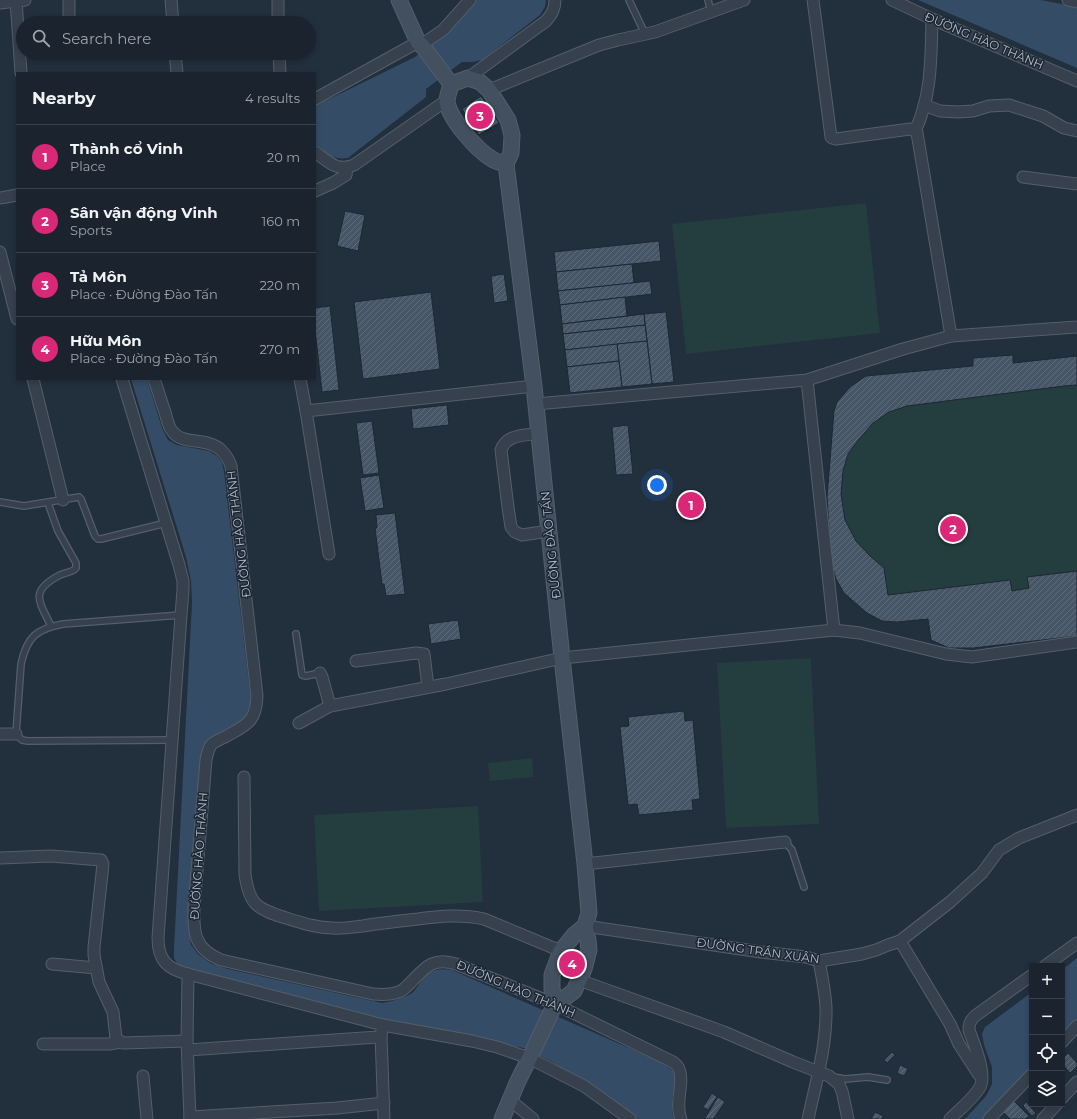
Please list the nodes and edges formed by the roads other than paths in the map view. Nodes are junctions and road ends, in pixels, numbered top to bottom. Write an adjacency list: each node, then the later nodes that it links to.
1 (19, 0): 14 (street); 17 (street)
2 (69, 0): 18 (street)
3 (171, 0): 19 (street)
4 (278, 0): 20 (street)
5 (399, 0): 23 (street)
6 (470, 0): 23 (street)
7 (555, 0): 30 (street)
8 (629, 0): 22 (lane)
9 (708, 0): 16 (lane)
10 (744, 0): 16 (street)
11 (813, 0): 38 (street)
12 (892, 0): 21 (street, ĐƯỜNG HÀO THÀNH)
13 (1068, 0): 15 (street)
14 (0, 2)
15 (1077, 2)
16 (711, 12): 22 (street)
17 (19, 16)
18 (69, 16)
19 (172, 16)
20 (278, 16)
21 (932, 19): 32 (street, ĐƯỜNG HÀO THÀNH); 36 (street)
22 (645, 34): 33 (street)
23 (421, 45): 31 (street); 34 (street)
24 (21, 60): 27 (street)
25 (176, 60): 28 (street)
26 (279, 60): 29 (street)
27 (21, 72)
28 (177, 72)
29 (280, 72)
30 (468, 78): 31 (street); 33 (street, ĐƯỜNG ĐÀO TẤN)
31 (449, 80): 35 (street)
32 (1077, 81)
33 (489, 90): 40 (street, ĐƯỜNG ĐÀO TẤN)
34 (316, 98)
35 (447, 100): 40 (street); 41 (street)
36 (924, 105): 37 (street); 38 (street)
37 (1077, 130)
38 (915, 131): 50 (street)
39 (316, 153): 41 (street)
40 (506, 164): 56 (street, ĐƯỜNG ĐÀO TẤN)
41 (346, 168): 44 (street)
42 (1023, 177): 43 (street)
43 (1077, 184)
44 (316, 191)
45 (16, 195): 46 (street)
46 (0, 198)
47 (0, 252): 48 (street)
48 (16, 315)
49 (1077, 327): 50 (street)
50 (951, 336): 55 (street)
51 (33, 380): 60 (street)
52 (122, 380): 63 (street)
53 (154, 380): 97 (street, ĐƯỜNG HÀO THÀNH)
54 (300, 380): 58 (street)
55 (807, 380): 57 (street); 68 (street)
56 (534, 386): 57 (street, ĐƯỜNG ĐÀO TẤN); 58 (street)
57 (536, 404): 59 (street, ĐƯỜNG ĐÀO TẤN)
58 (306, 412): 65 (street)
59 (539, 433): 64 (street, ĐƯỜNG ĐÀO TẤN); 64 (street)
60 (63, 500): 62 (lane); 63 (lane)
61 (0, 502): 62 (lane)
62 (48, 503): 67 (lane)
63 (166, 523): 66 (street)
64 (549, 531): 71 (street, ĐƯỜNG ĐÀO TẤN)
65 (329, 554)
66 (181, 615): 67 (lane); 79 (street)
67 (51, 626): 78 (lane)
68 (834, 630): 70 (street); 71 (street)
69 (296, 634): 73 (lane)
70 (1077, 642)
71 (562, 658): 74 (street); 84 (street, ĐƯỜNG ĐÀO TẤN)
72 (356, 661): 74 (street)
73 (320, 673): 75 (street)
74 (428, 687): 75 (street)
75 (330, 706): 76 (street)
76 (299, 723)
77 (0, 734): 78 (street)
78 (16, 734): 79 (lane)
79 (172, 740): 94 (street)
80 (244, 777): 89 (street)
81 (1077, 815): 87 (street, ĐƯỜNG TRẦN XUÂN)
82 (785, 842): 84 (street); 85 (lane)
83 (0, 858): 93 (street)
84 (585, 864): 86 (street, ĐƯỜNG ĐÀO TẤN)
85 (804, 887)
86 (585, 926): 89 (street); 90 (street, ĐƯỜNG TRẦN XUÂN); 96 (street, ĐƯỜNG ĐÀO TẤN)
87 (900, 941): 90 (street, ĐƯỜNG TRẦN XUÂN); 109 (street)
88 (1077, 943): 91 (street)
89 (560, 951): 97 (street)
90 (819, 961): 105 (street)
91 (1049, 963)
92 (52, 964): 93 (street)
93 (96, 968): 101 (street)
94 (188, 974): 99 (street); 103 (street)
95 (1029, 977): 109 (street)
96 (578, 980): 97 (street, ĐƯỜNG ĐÀO TẤN); 105 (street)
97 (554, 1007): 104 (street); 122 (street, ĐƯỜNG HÀO THÀNH)
98 (1077, 1026): 100 (street)
99 (382, 1030): 103 (street); 104 (street); 114 (street)
100 (1065, 1039)
101 (121, 1042): 102 (street); 103 (street)
102 (43, 1044)
103 (188, 1045): 116 (street)
104 (531, 1055): 113 (street); 121 (street)
105 (818, 1072): 107 (street); 123 (street)
106 (143, 1076): 117 (street)
107 (829, 1076): 110 (lane); 124 (street)
108 (1029, 1077): 126 (street)
109 (982, 1079): 125 (street)
110 (888, 1080)
111 (1077, 1082): 112 (street)
112 (1065, 1095)
113 (510, 1100): 119 (street); 120 (street)
114 (384, 1103): 116 (street); 118 (street)
115 (1054, 1107): 127 (street)
116 (190, 1118)
117 (147, 1119)
118 (384, 1119)
119 (502, 1119)
120 (533, 1119)
121 (630, 1119)
122 (681, 1119)
123 (808, 1119)
124 (848, 1119)
125 (950, 1119)
126 (989, 1119)
127 (1043, 1119)

